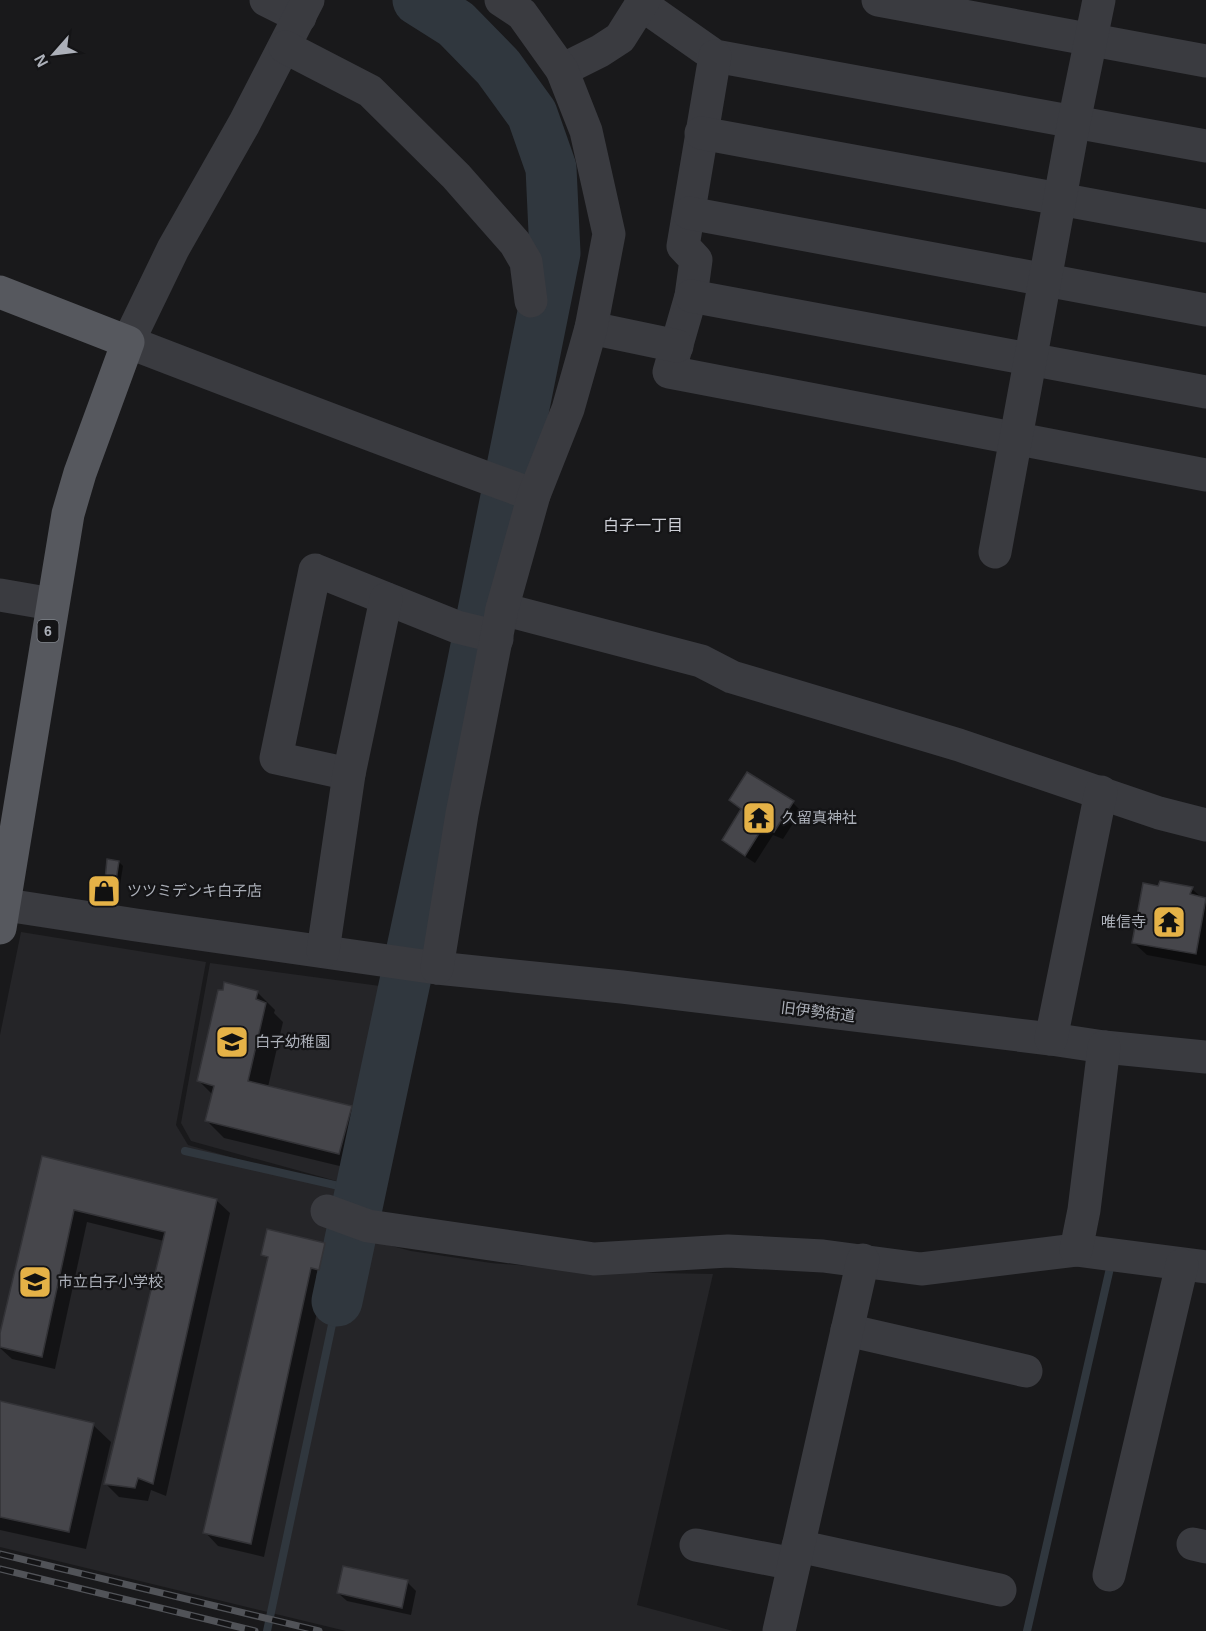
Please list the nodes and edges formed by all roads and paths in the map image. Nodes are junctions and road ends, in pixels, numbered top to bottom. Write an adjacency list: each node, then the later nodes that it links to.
1 (266, 0): 6 (street)
2 (501, 0): 11 (street)
3 (878, 0): 7 (street)
4 (1099, 0): 7 (street)
5 (643, 2): 9 (street); 11 (street)
6 (305, 6): 8 (street)
7 (1091, 39): 10 (street); 12 (street)
8 (285, 47): 21 (street); 24 (street)
9 (715, 56): 12 (street); 13 (street)
10 (1206, 61)
11 (562, 70): 23 (street)
12 (1074, 122): 14 (street); 15 (street)
13 (701, 133): 15 (street); 16 (street)
14 (1206, 146)
15 (1060, 199): 17 (street); 18 (street)
16 (689, 213): 18 (street); 20 (street)
17 (1206, 226)
18 (1046, 279): 22 (street); 26 (street)
19 (0, 292): 24 (main road)
20 (691, 296): 25 (street); 26 (street)
21 (531, 301)
22 (1206, 310)
23 (591, 328): 25 (street); 30 (street)
24 (128, 342): 30 (street); 34 (main road, 6)
25 (677, 346): 28 (street)
26 (1030, 360): 27 (street); 28 (street)
27 (1206, 392)
28 (1015, 440): 29 (street); 31 (street)
29 (1206, 475)
30 (530, 493): 35 (street)
31 (995, 552)
32 (0, 595): 34 (street)
33 (386, 599): 35 (street); 36 (street); 36 (street)
34 (52, 604): 39 (main road, 6)
35 (497, 628): 37 (street); 41 (street)
36 (350, 774): 40 (street)
37 (1101, 792): 38 (street); 42 (street)
38 (1206, 825)
39 (2, 912): 40 (street, 旧伊勢街道)
40 (323, 951): 41 (street, 旧伊勢街道)
41 (434, 967): 42 (street, 旧伊勢街道)
42 (1051, 1039): 43 (street, 旧伊勢街道)
43 (1104, 1047): 44 (street, 旧伊勢街道); 46 (street)
44 (1206, 1057)
45 (327, 1211): 47 (street)
46 (1076, 1250): 47 (street); 48 (street)
47 (863, 1260): 49 (street)
48 (1194, 1266): 53 (street)
49 (847, 1330): 50 (street); 52 (street)
50 (1026, 1371)
51 (696, 1545): 52 (street)
52 (796, 1555): 54 (street); 55 (street)
53 (1109, 1575)
54 (1000, 1590)
55 (779, 1631)

